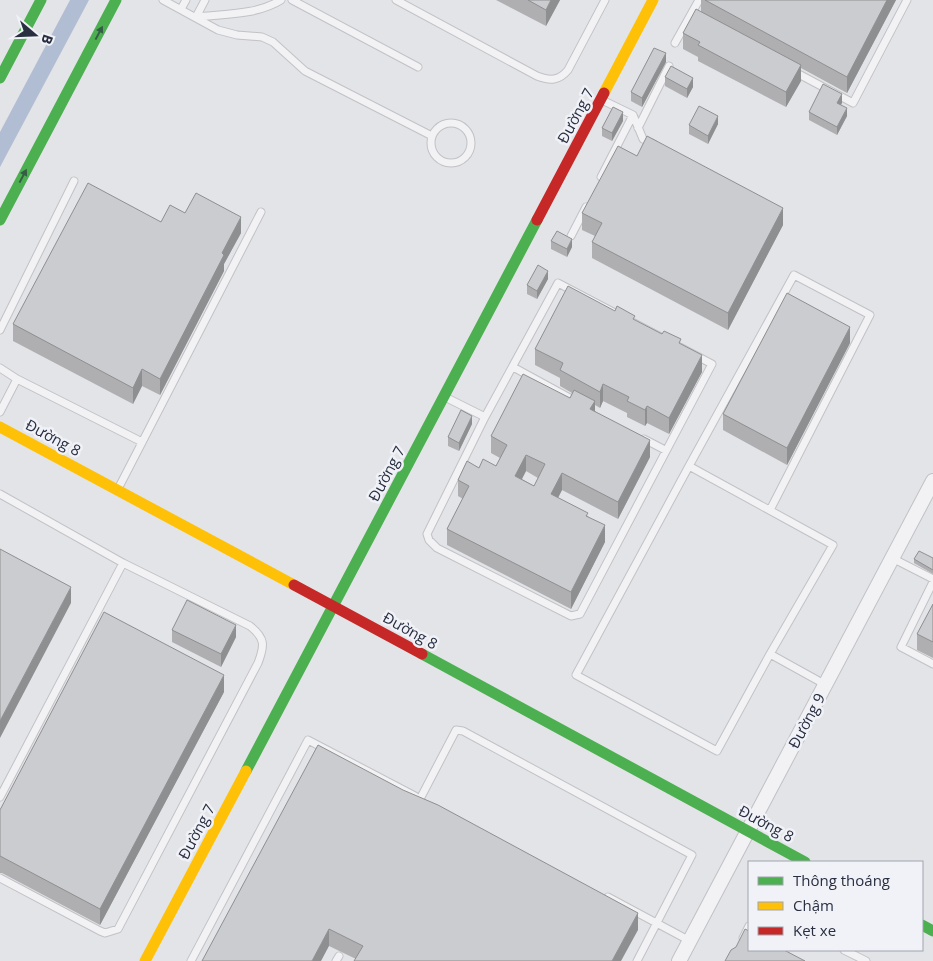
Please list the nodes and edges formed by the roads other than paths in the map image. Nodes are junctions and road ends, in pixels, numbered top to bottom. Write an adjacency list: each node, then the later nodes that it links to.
1 (41, 0): 21 (street)
2 (116, 0): 31 (street, one-way to 2)
3 (163, 0): 13 (lane)
4 (186, 0): 13 (lane)
5 (205, 0): 15 (lane)
6 (281, 0): 15 (lane)
7 (292, 0): 20 (lane)
8 (396, 0): 9 (lane)
9 (604, 0)
10 (653, 0): 22 (street, Đường 7)
11 (699, 0): 14 (lane)
12 (907, 0): 19 (lane)
13 (181, 9): 15 (lane)
14 (691, 15): 16 (lane); 17 (lane)
15 (196, 17): 25 (lane)
16 (700, 19)
17 (675, 44)
18 (669, 66): 24 (lane)
19 (785, 66)
20 (418, 67)
21 (0, 78)
22 (602, 100): 23 (lane); 37 (street, Đường 7)
23 (633, 115): 24 (lane); 28 (lane)
24 (638, 128): 26 (lane)
25 (432, 136): 25 (lane)
26 (660, 147)
27 (74, 182): 33 (lane)
28 (598, 184)
29 (589, 202): 32 (lane)
30 (261, 212): 43 (lane)
31 (0, 220)
32 (572, 236)
33 (0, 330)
34 (512, 367): 38 (lane); 40 (lane); 44 (lane)
35 (0, 368): 36 (lane)
36 (17, 378): 39 (lane); 43 (lane)
37 (445, 397): 40 (lane); 53 (street, Đường 7)
38 (580, 404)
39 (0, 412)
40 (485, 417): 44 (lane)
41 (0, 427): 47 (street, Đường 8)
42 (640, 436): 44 (lane)
43 (142, 442): 47 (lane)
44 (665, 450)
45 (689, 466): 49 (lane); 49 (lane); 54 (lane)
46 (933, 481): 50 (street, Đường 9)
47 (118, 489): 53 (street, Đường 8)
48 (0, 494): 51 (lane)
49 (770, 510): 54 (lane)
50 (892, 558): 52 (lane); 56 (street, Đường 9)
51 (123, 563): 57 (lane); 62 (lane)
52 (933, 580): 55 (lane)
53 (334, 606): 60 (street, Đường 8); 69 (street, Đường 7)
54 (770, 654): 56 (lane)
55 (933, 664)
56 (826, 685): 60 (street, Đường 9)
57 (0, 797)
58 (420, 799): 59 (lane); 64 (lane); 70 (lane)
59 (429, 803)
60 (747, 831): 61 (street, Đường 8); 66 (street, Đường 9)
61 (803, 861)
62 (0, 878)
63 (604, 895): 64 (lane)
64 (657, 923): 66 (lane); 71 (lane)
65 (748, 928): 67 (lane)
66 (690, 941): 72 (street, Đường 9)
67 (740, 943)
68 (846, 951): 73 (lane)
69 (145, 961)
70 (190, 961)
71 (637, 961)
72 (679, 961)
73 (866, 961)

